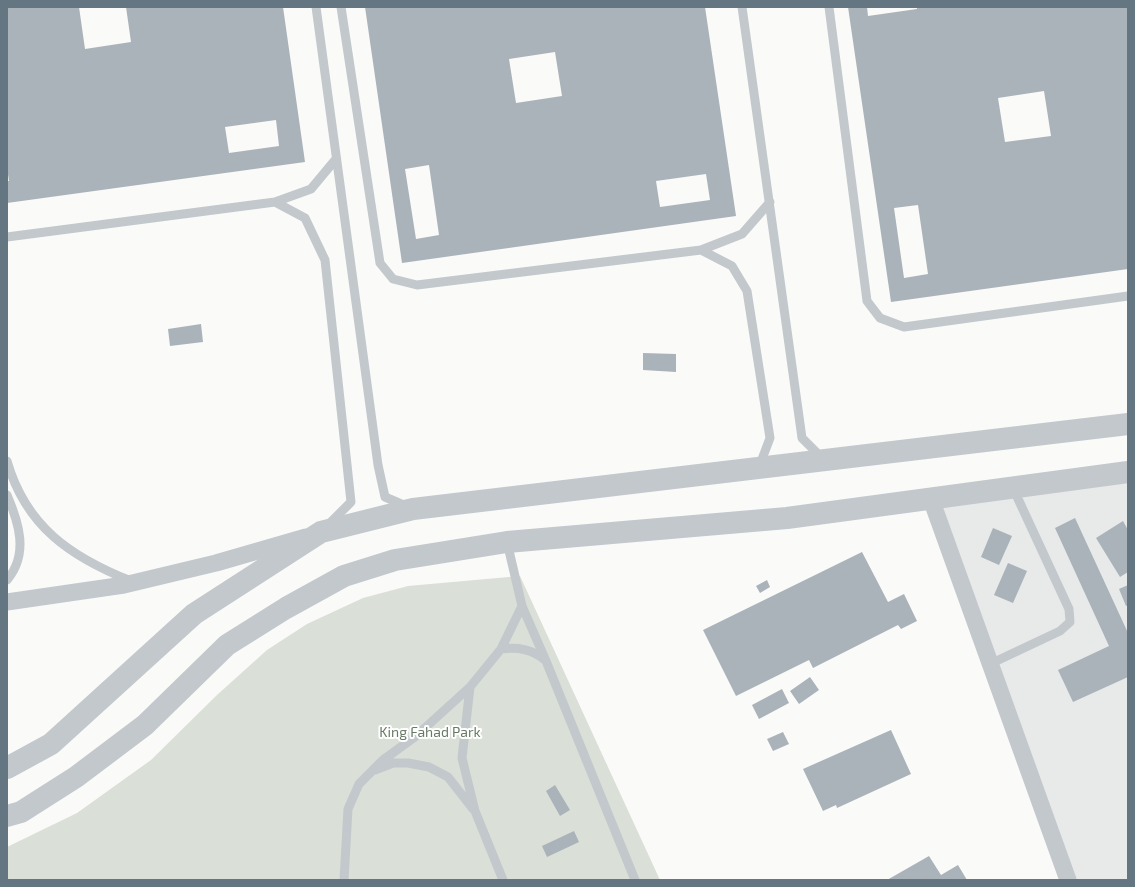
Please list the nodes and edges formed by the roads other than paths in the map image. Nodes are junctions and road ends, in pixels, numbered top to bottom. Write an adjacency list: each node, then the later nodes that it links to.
1 (316, 7): 5 (lane)
2 (342, 7): 9 (lane)
3 (742, 7): 7 (lane)
4 (829, 7): 10 (lane)
5 (336, 159): 6 (lane); 19 (lane)
6 (275, 202): 8 (lane); 20 (lane)
7 (770, 202): 9 (lane); 12 (lane)
8 (7, 237)
9 (701, 250): 14 (lane)
10 (1128, 296)
11 (1128, 424): 12 (street)
12 (824, 460): 14 (street)
13 (7, 462): 23 (lane)
14 (758, 468): 19 (street)
15 (1128, 472): 16 (street)
16 (1013, 488): 18 (street); 28 (lane)
17 (7, 495): 22 (lane)
18 (931, 499): 21 (street); 28 (street)
19 (413, 510): 20 (street)
20 (321, 532): 23 (street); 30 (street)
21 (507, 542): 25 (lane); 33 (street)
22 (7, 580)
23 (134, 582): 24 (street)
24 (7, 602)
25 (522, 606): 26 (lane); 27 (lane)
26 (501, 649): 27 (lane); 29 (lane)
27 (546, 661): 36 (lane)
28 (990, 664): 37 (street)
29 (470, 687): 31 (lane); 32 (lane)
30 (8, 767)
31 (373, 770): 32 (lane); 34 (lane)
32 (475, 811): 35 (lane)
33 (12, 816)
34 (344, 880)
35 (503, 880)
36 (635, 880)
37 (1068, 880)

